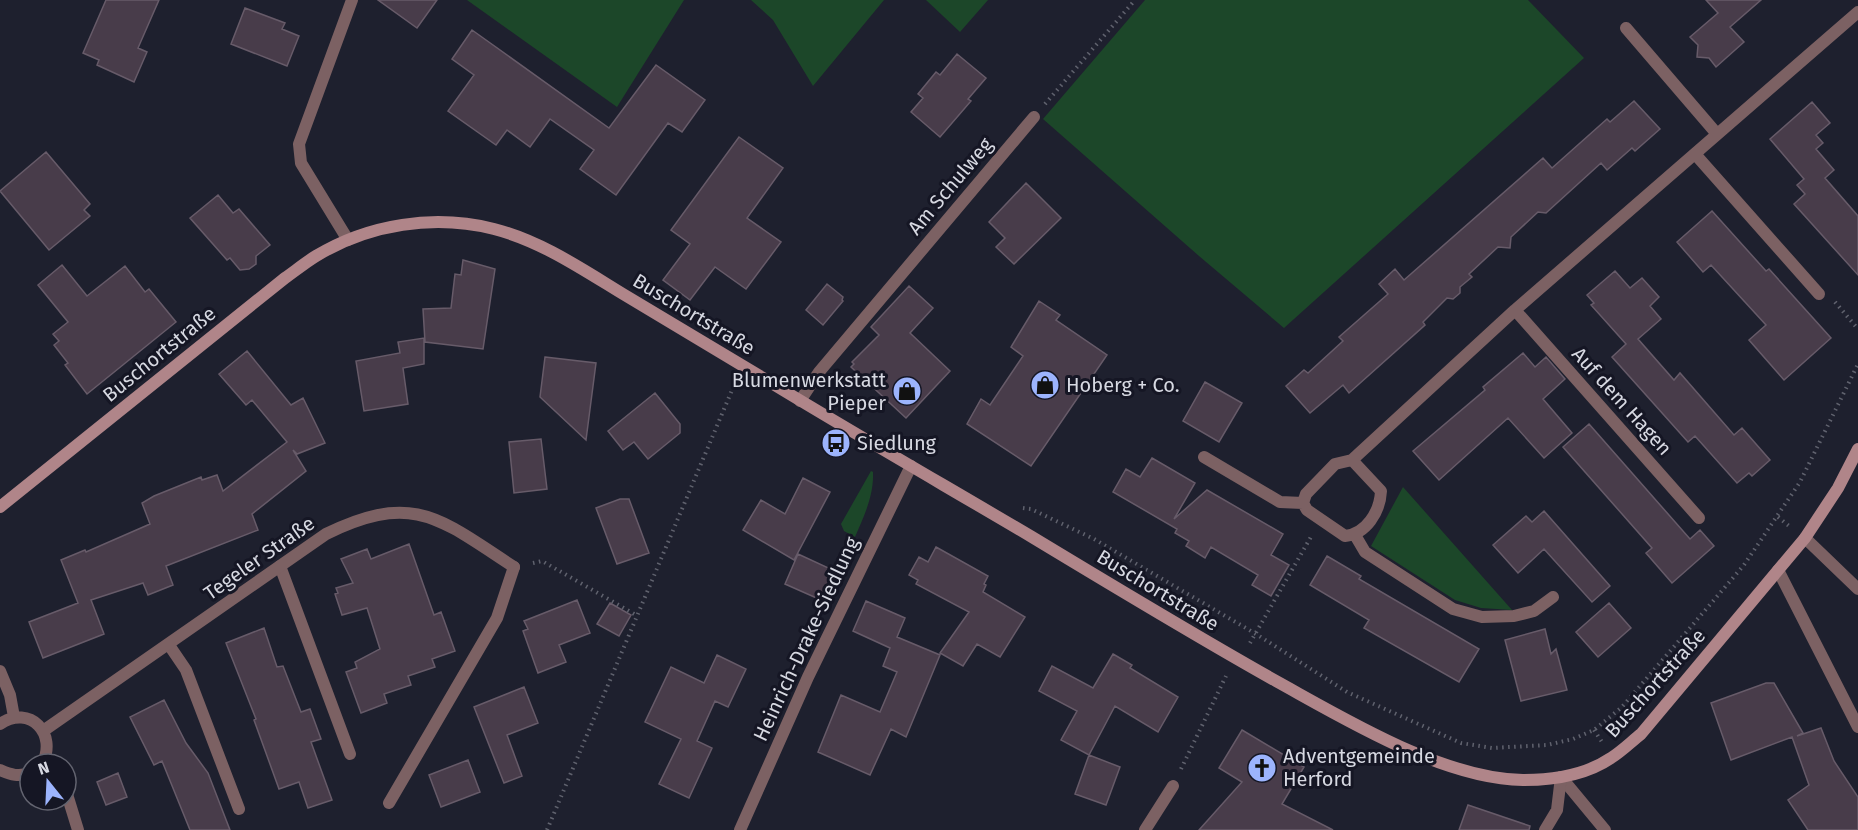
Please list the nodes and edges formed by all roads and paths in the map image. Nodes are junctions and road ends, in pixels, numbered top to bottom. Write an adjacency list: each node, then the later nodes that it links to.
1 (352, 0): 8 (street)
2 (1135, 0): 5 (path)
3 (1858, 12): 6 (street)
4 (1626, 28): 6 (street)
5 (1034, 117): 13 (street, Am Schulweg)
6 (1717, 134): 7 (street)
7 (1695, 154): 9 (street); 10 (street)
8 (348, 240): 12 (main road, Buschortstraße); 19 (main road, Buschortstraße)
9 (1819, 294): 11 (path)
10 (1515, 310): 16 (street); 20 (street, Auf dem Hagen)
11 (1858, 329)
12 (742, 366): 13 (main road, Buschortstraße); 29 (path)
13 (800, 401): 17 (main road, Buschortstraße)
14 (1858, 449): 23 (main road, Buschortstraße)
15 (1204, 457): 18 (street)
16 (1352, 460): 18 (street); 22 (street)
17 (911, 466): 31 (main road, Buschortstraße); 48 (street, Heinrich-Drake-Siedlung)
18 (1303, 503): 21 (street)
19 (0, 507)
20 (1699, 518)
21 (1321, 519): 22 (street); 31 (path)
22 (1355, 535): 28 (street)
23 (1805, 538): 26 (main road, Buschortstraße); 27 (street)
24 (280, 566): 25 (street, Tegeler Straße); 30 (street, Tegeler Straße); 38 (street)
25 (514, 567): 29 (path); 43 (street)
26 (1778, 570): 35 (street); 41 (main road, Buschortstraße)
27 (1858, 589)
28 (1553, 597)
29 (636, 615): 47 (path)
30 (169, 645): 36 (street, Tegeler Straße); 44 (street)
31 (1238, 659): 41 (main road, Buschortstraße); 42 (path)
32 (0, 671): 33 (street)
33 (14, 717): 34 (street); 36 (street)
34 (0, 724)
35 (1858, 728)
36 (43, 731): 37 (street)
37 (47, 752)
38 (350, 754)
39 (0, 770): 40 (street)
40 (18, 775)
41 (1561, 777): 50 (street); 51 (street)
42 (1173, 786): 49 (street)
43 (389, 803)
44 (239, 809)
45 (72, 812): 46 (street)
46 (78, 830)
47 (547, 830)
48 (740, 830)
49 (1145, 830)
50 (1545, 830)
51 (1605, 830)

